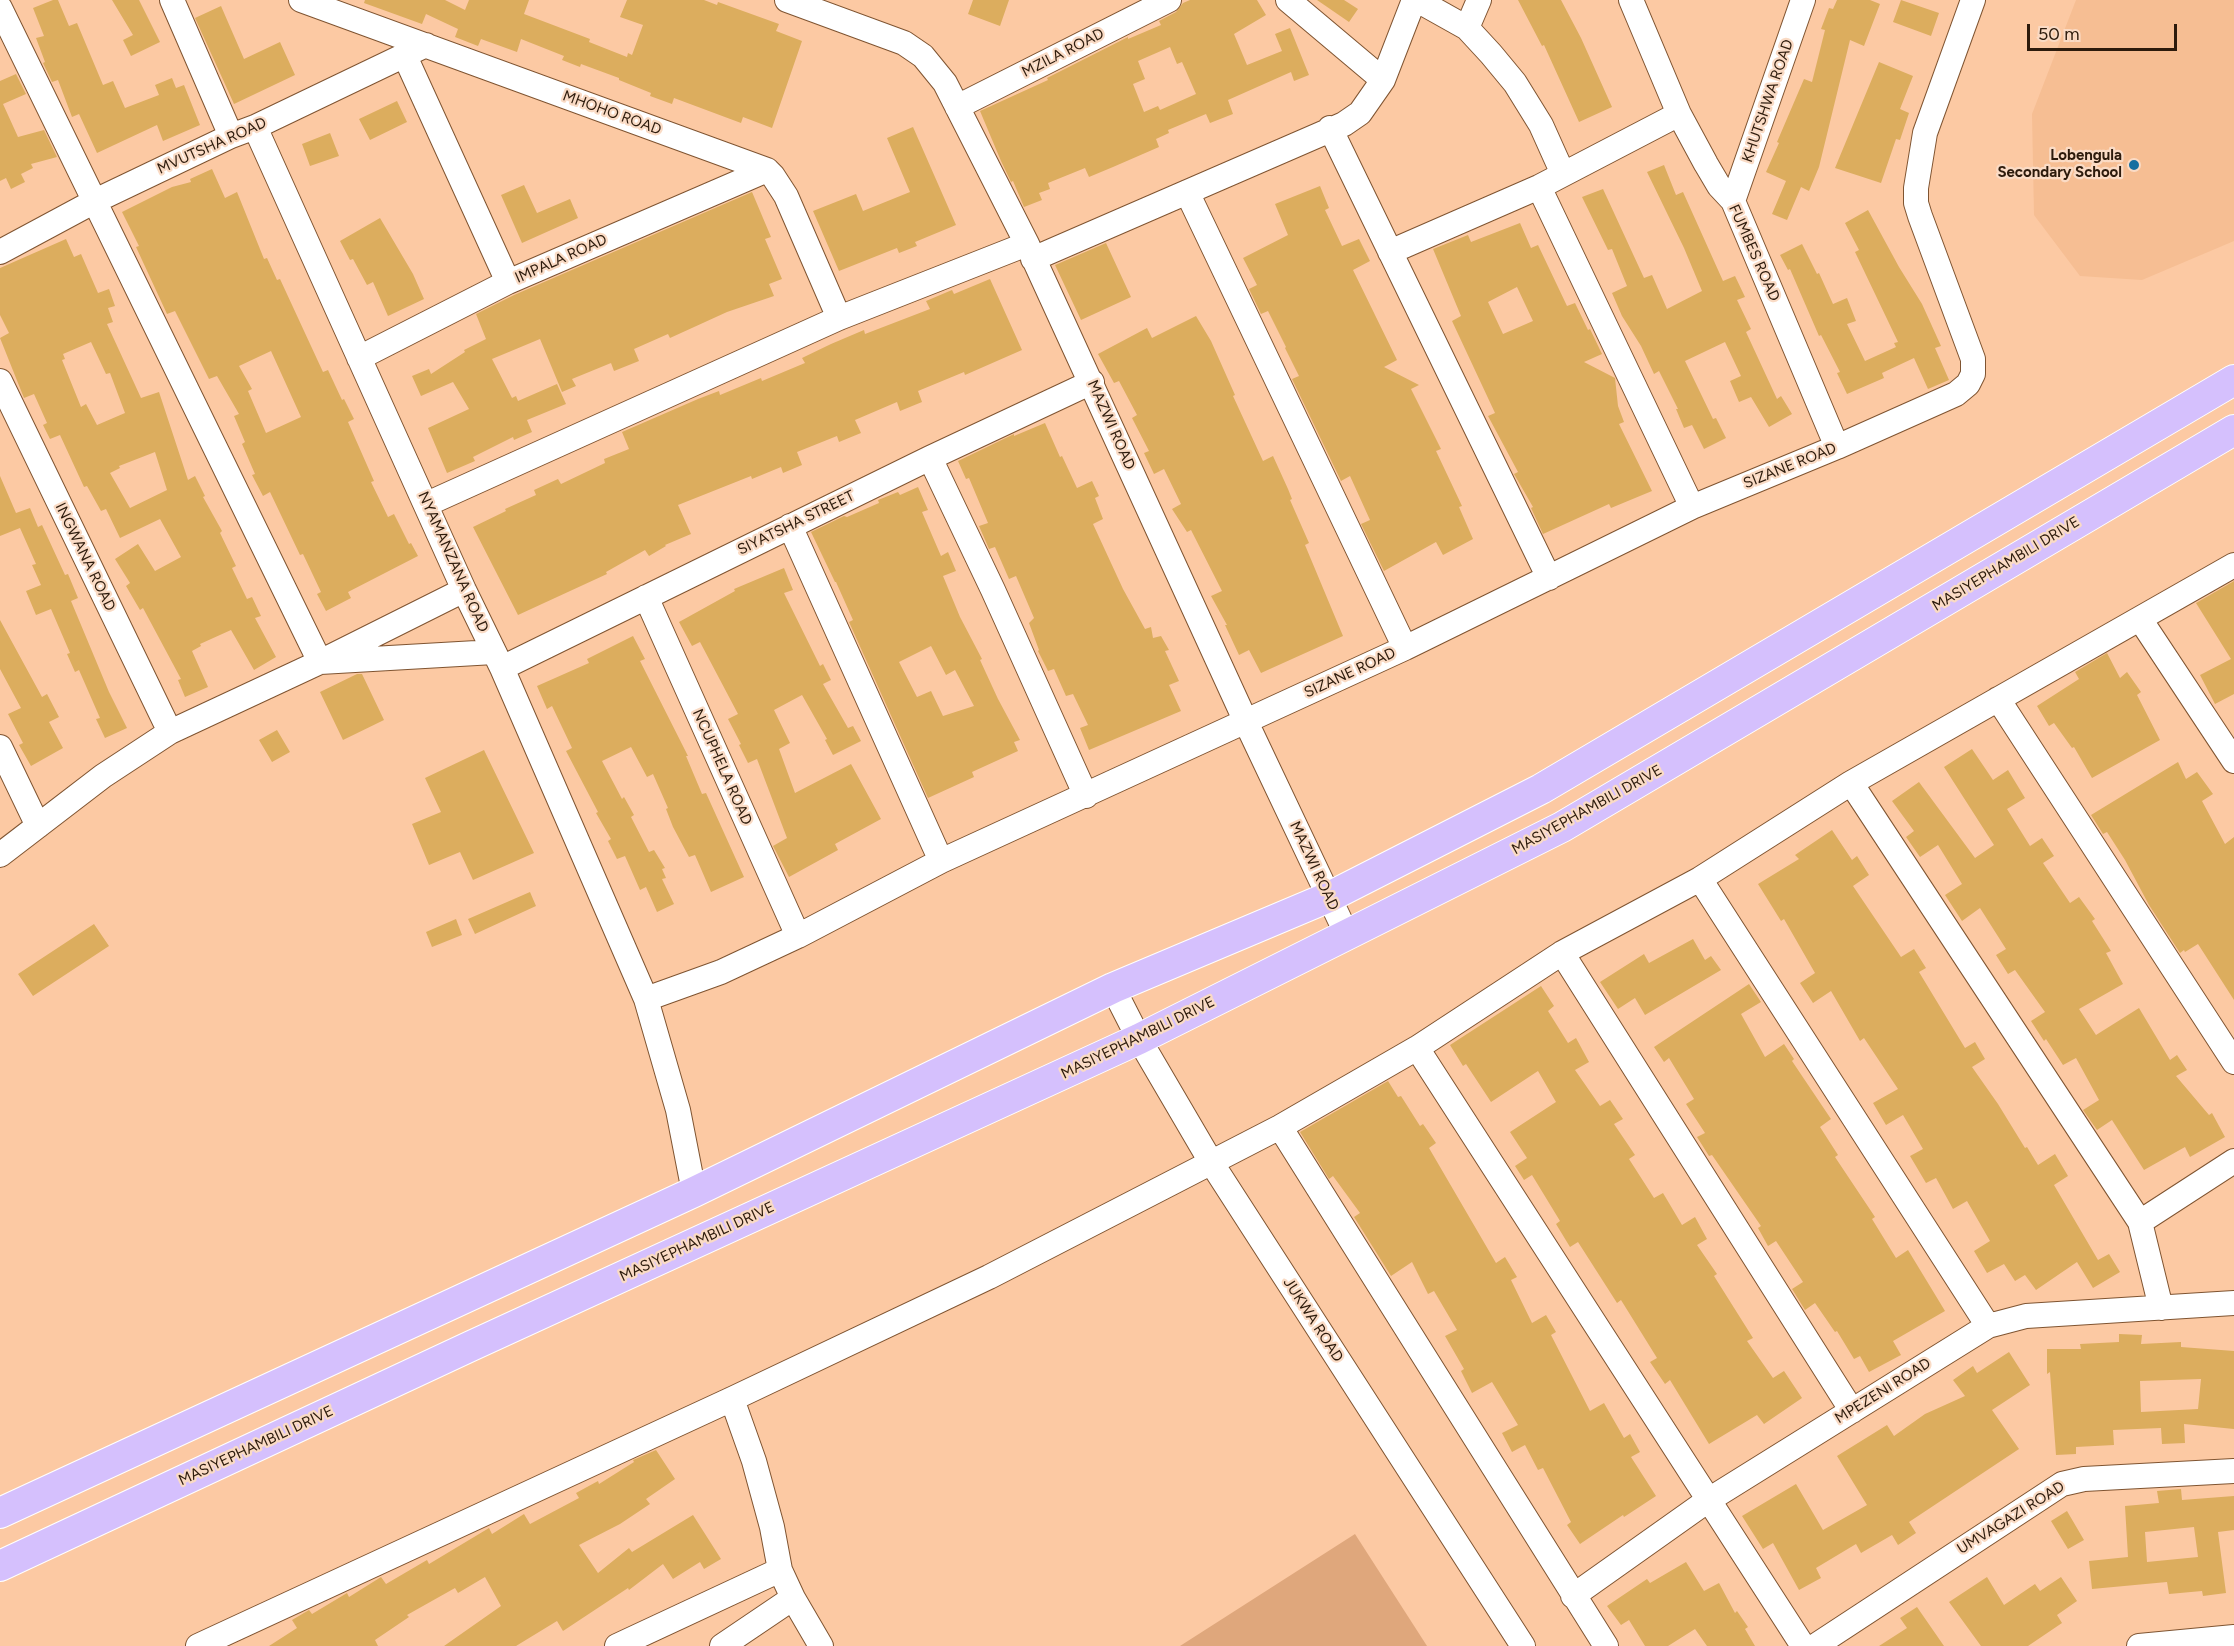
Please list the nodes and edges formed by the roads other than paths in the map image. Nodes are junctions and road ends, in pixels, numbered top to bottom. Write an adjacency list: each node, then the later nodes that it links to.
1 (172, 0): 20 (street)
2 (301, 0): 13 (street, MHOHO ROAD)
3 (787, 0): 16 (street, MAZWI ROAD)
4 (1168, 0): 16 (street, MZILA ROAD)
5 (1288, 0): 15 (street)
6 (1416, 0): 12 (street); 15 (street)
7 (1479, 0): 12 (street)
8 (1630, 0): 17 (street, FUMBES ROAD)
9 (1803, 0): 26 (street, KHUTSHWA ROAD)
10 (1973, 0): 37 (street, SIZANE ROAD)
11 (0, 8): 25 (street)
12 (1467, 28): 22 (street)
13 (426, 45): 14 (street, MVUTSHA ROAD); 21 (street, MHOHO ROAD)
14 (404, 54): 18 (street, MVUTSHA ROAD); 30 (street)
15 (1383, 80): 19 (street)
16 (957, 107): 27 (street, MAZWI ROAD)
17 (1679, 114): 22 (street); 26 (street, FUMBES ROAD)
18 (255, 127): 20 (street, MVUTSHA ROAD); 32 (street, NYAMANZANA ROAD)
19 (1330, 128): 24 (street); 29 (street)
20 (231, 136): 25 (street, MVUTSHA ROAD)
21 (766, 170): 30 (street, IMPALA ROAD); 31 (street)
22 (1563, 174): 23 (street)
23 (1539, 187): 29 (street); 40 (street)
24 (1187, 192): 27 (street); 47 (street)
25 (95, 201): 28 (street, MVUTSHA ROAD); 49 (street)
26 (1733, 201): 37 (street, FUMBES ROAD)
27 (1030, 251): 31 (street); 35 (street, MAZWI ROAD)
28 (0, 252)
29 (1390, 252): 43 (street)
30 (508, 282): 32 (street, IMPALA ROAD)
31 (839, 318): 39 (street)
32 (359, 358): 39 (street, NYAMANZANA ROAD)
33 (2234, 380): 61 (main road)
34 (0, 381): 52 (street, INGWANA ROAD)
35 (1092, 382): 38 (street, SIYATSHA STREET); 51 (street, MAZWI ROAD)
36 (2234, 430): 62 (main road, MASIYEPHAMBILI DRIVE)
37 (1837, 447): 40 (street, SIZANE ROAD)
38 (930, 458): 41 (street, SIYATSHA STREET); 56 (street)
39 (427, 504): 44 (street, NYAMANZANA ROAD)
40 (1692, 507): 43 (street, SIZANE ROAD)
41 (790, 525): 45 (street, SIYATSHA STREET); 59 (street)
42 (2234, 565): 46 (street)
43 (1549, 578): 47 (street, SIZANE ROAD)
44 (464, 590): 48 (street, NYAMANZANA ROAD); 49 (street)
45 (646, 597): 48 (street, SIYATSHA STREET); 63 (street, NCUPHELA ROAD)
46 (2140, 619): 50 (street); 54 (street)
47 (1405, 648): 51 (street, SIZANE ROAD)
48 (498, 660): 49 (street); 66 (street, NYAMANZANA ROAD)
49 (320, 662): 52 (street)
50 (1998, 699): 55 (street); 69 (street)
51 (1246, 722): 56 (street, SIZANE ROAD); 61 (street, MAZWI ROAD)
52 (170, 732): 57 (street)
53 (0, 747): 57 (street)
54 (2234, 761)
55 (1851, 783): 60 (street); 74 (street)
56 (1086, 796): 59 (street, SIZANE ROAD)
57 (38, 826): 58 (street)
58 (0, 855)
59 (941, 861): 63 (street, SIZANE ROAD)
60 (1700, 879): 64 (street); 77 (street)
61 (1329, 897): 62 (street, MAZWI ROAD); 65 (main road)
62 (1347, 935): 67 (main road, MASIYEPHAMBILI DRIVE)
63 (798, 936): 66 (street, SIZANE ROAD)
64 (1562, 953): 68 (street); 79 (street)
65 (1113, 988): 67 (street, JUKWA ROAD); 73 (main road)
66 (646, 999): 73 (street, NYAMANZANA ROAD)
67 (1139, 1039): 72 (street, JUKWA ROAD); 83 (main road, MASIYEPHAMBILI DRIVE)
68 (1416, 1048): 70 (street); 81 (street)
69 (2234, 1062)
70 (1280, 1126): 72 (street); 85 (street)
71 (2234, 1161): 74 (street)
72 (1211, 1162): 78 (street); 93 (street, JUKWA ROAD)
73 (693, 1192): 82 (main road)
74 (2139, 1222): 76 (street)
75 (2234, 1303): 76 (street, MPEZENI ROAD)
76 (2161, 1308): 77 (street, MPEZENI ROAD)
77 (1988, 1326): 79 (street, MPEZENI ROAD)
78 (732, 1399): 84 (street); 87 (street)
79 (1852, 1411): 81 (street, MPEZENI ROAD)
80 (2234, 1471): 96 (street, UMVAGAZI ROAD)
81 (1707, 1501): 85 (street, MPEZENI ROAD); 95 (street)
82 (0, 1513)
83 (0, 1566)
84 (780, 1570): 86 (street); 90 (street)
85 (1573, 1596): 94 (street)
86 (793, 1598): 91 (street); 92 (street)
87 (239, 1637): 89 (street)
88 (2234, 1637): 97 (street)
89 (198, 1646)
90 (617, 1646)
91 (722, 1646)
92 (821, 1646)
93 (1523, 1646)
94 (1606, 1646)
95 (1803, 1646)
96 (1815, 1646)
97 (2139, 1646)

